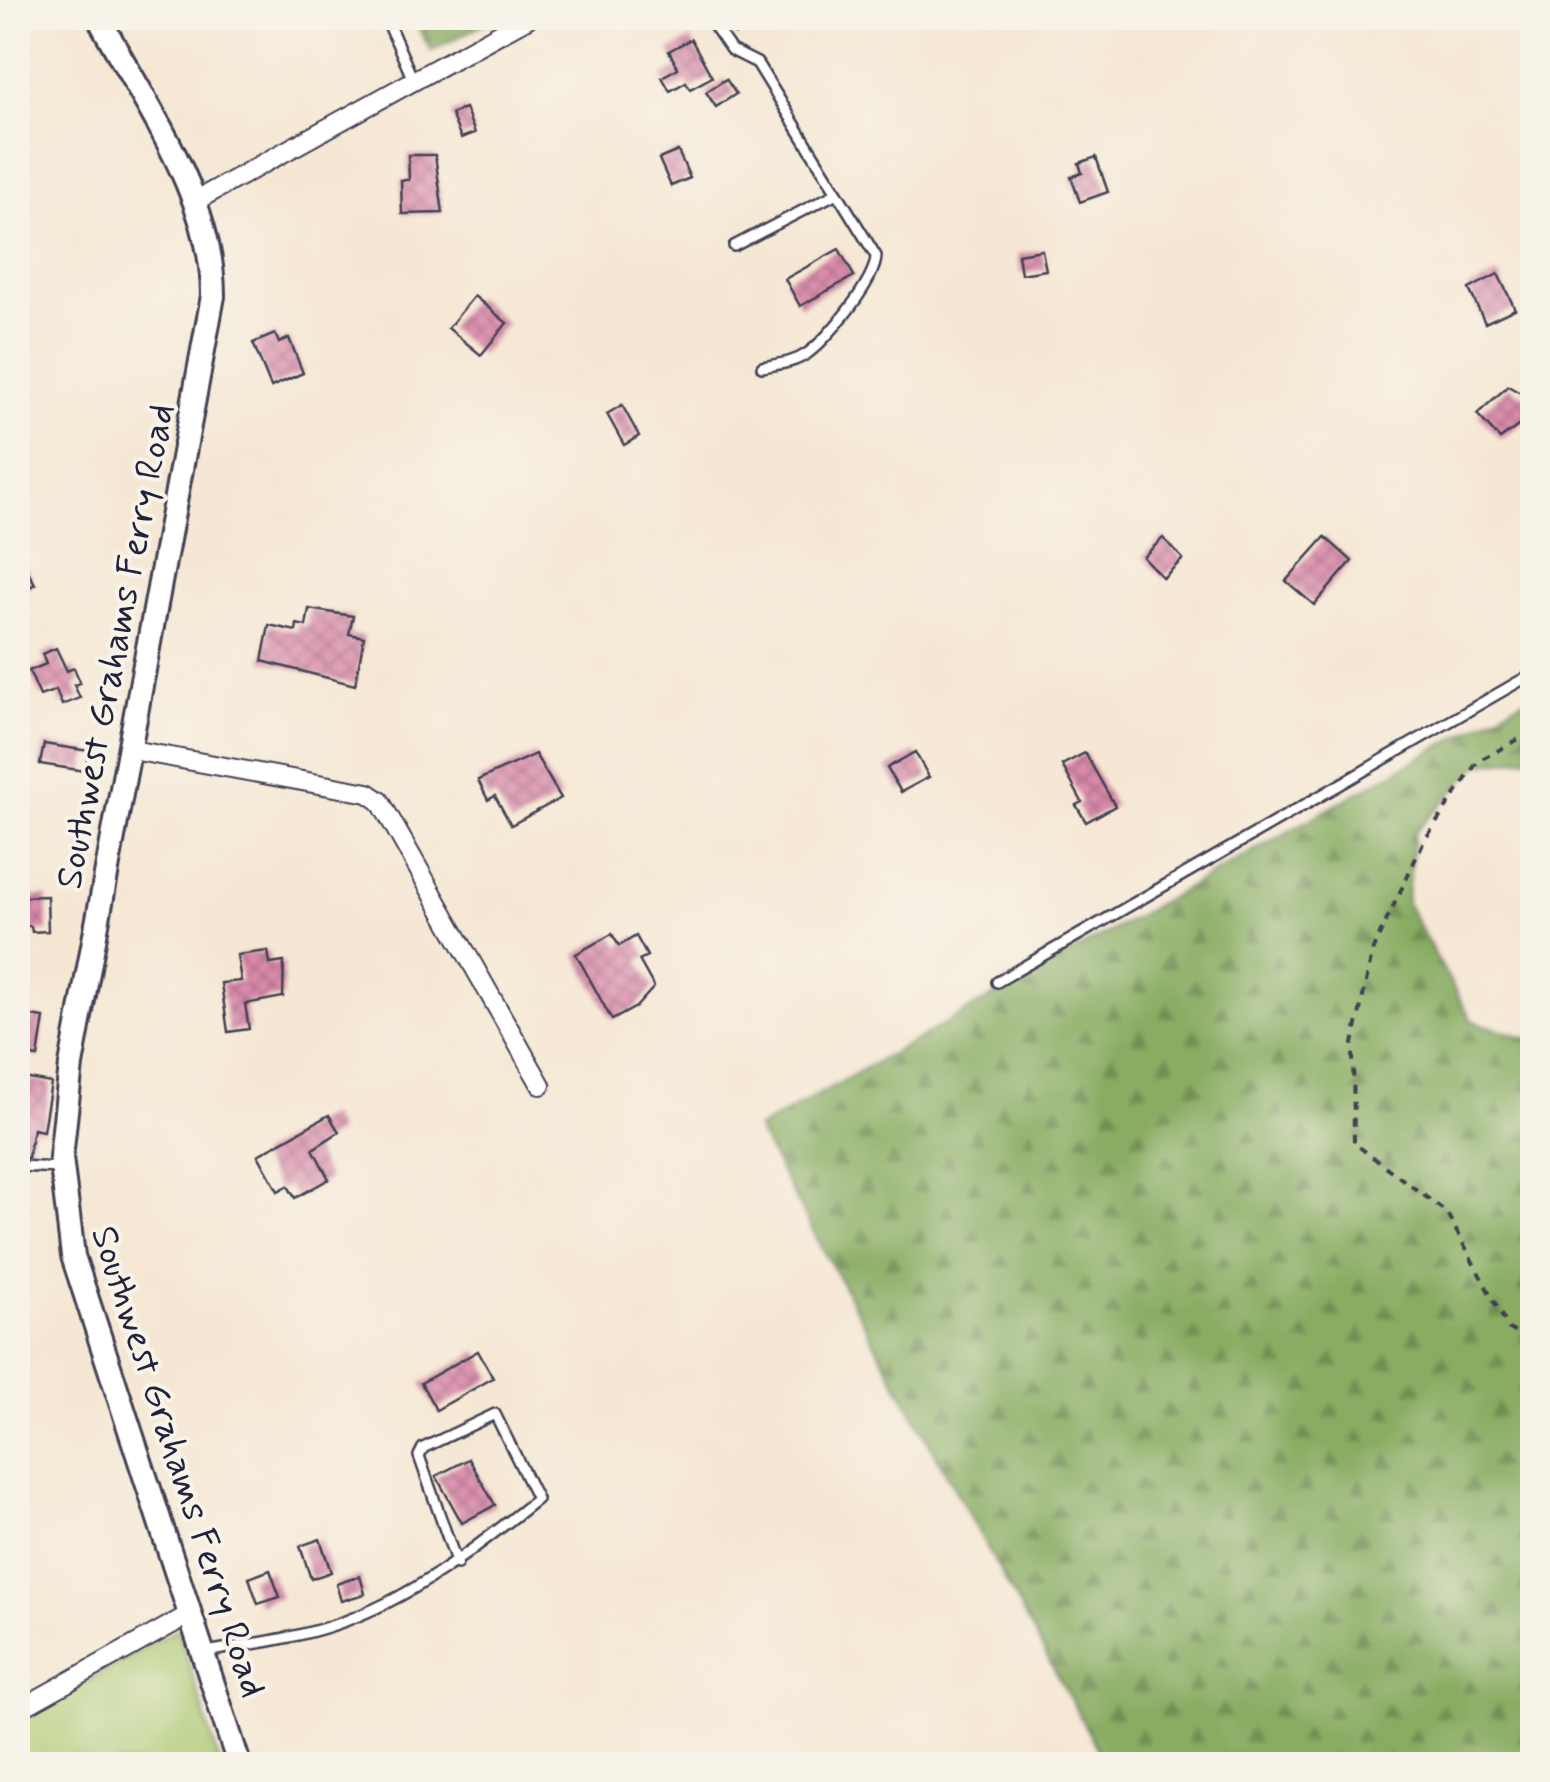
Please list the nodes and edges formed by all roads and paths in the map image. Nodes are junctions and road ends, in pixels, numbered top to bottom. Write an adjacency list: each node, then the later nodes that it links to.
1 (99, 18): 7 (main road, Southwest Grahams Ferry Road)
2 (386, 18): 5 (lane)
3 (528, 18): 5 (street)
4 (709, 18): 6 (lane)
5 (414, 83): 7 (street)
6 (837, 193): 8 (lane); 9 (lane)
7 (195, 202): 12 (main road, Southwest Grahams Ferry Road)
8 (734, 246)
9 (762, 368)
10 (1532, 674): 13 (lane)
11 (1532, 732): 17 (path)
12 (132, 750): 14 (street); 16 (main road, Southwest Grahams Ferry Road)
13 (997, 982)
14 (541, 1085)
15 (18, 1166): 16 (lane)
16 (61, 1168): 19 (main road, Southwest Grahams Ferry Road)
17 (1532, 1343)
18 (457, 1564): 18 (lane); 20 (lane)
19 (190, 1614): 20 (main road, Southwest Grahams Ferry Road); 21 (street)
20 (203, 1652): 22 (main road, Southwest Grahams Ferry Road)
21 (18, 1710)
22 (240, 1764)

